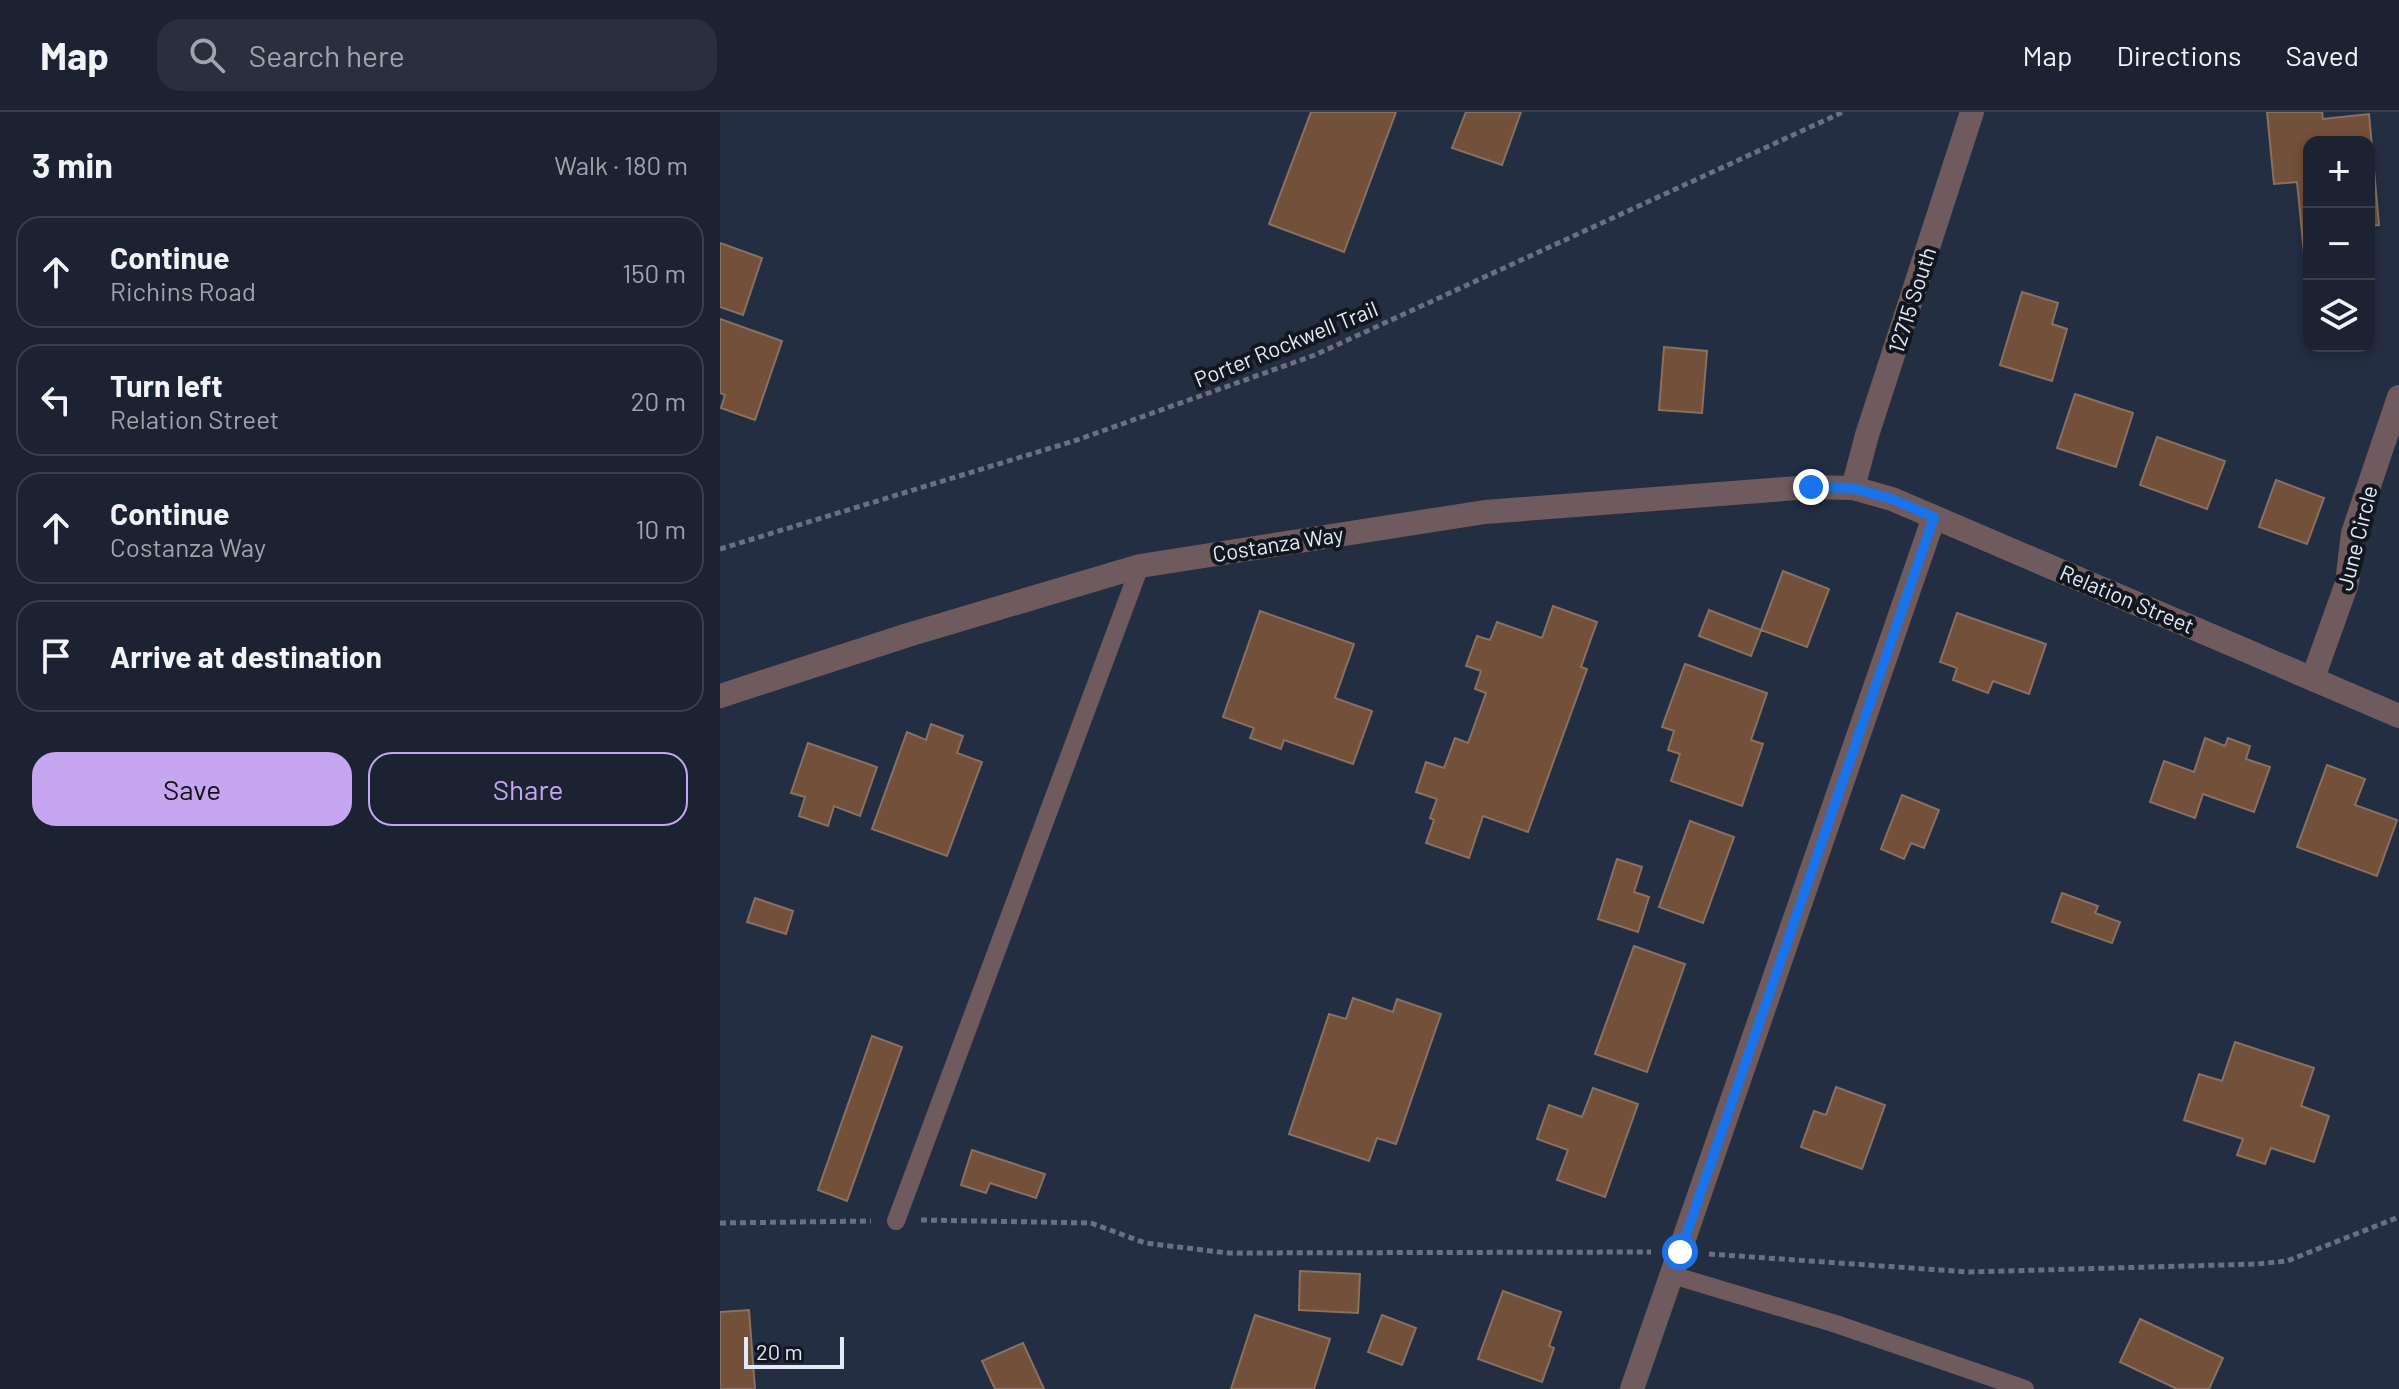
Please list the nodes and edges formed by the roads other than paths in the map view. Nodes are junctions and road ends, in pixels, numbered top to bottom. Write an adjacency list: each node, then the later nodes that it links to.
1 (1972, 112): 3 (street, 12715 South)
2 (2399, 397): 6 (street, June Circle)
3 (1853, 488): 4 (street, Relation Street); 5 (street, Costanza Way)
4 (1934, 517): 6 (street, Relation Street); 10 (street)
5 (1140, 566): 7 (street, Costanza Way); 9 (lane)
6 (2313, 678): 8 (street, Relation Street)
7 (720, 696)
8 (2399, 716)
9 (896, 1221)
10 (1672, 1275): 11 (street); 12 (lane)
11 (1632, 1389)
12 (2025, 1389)

